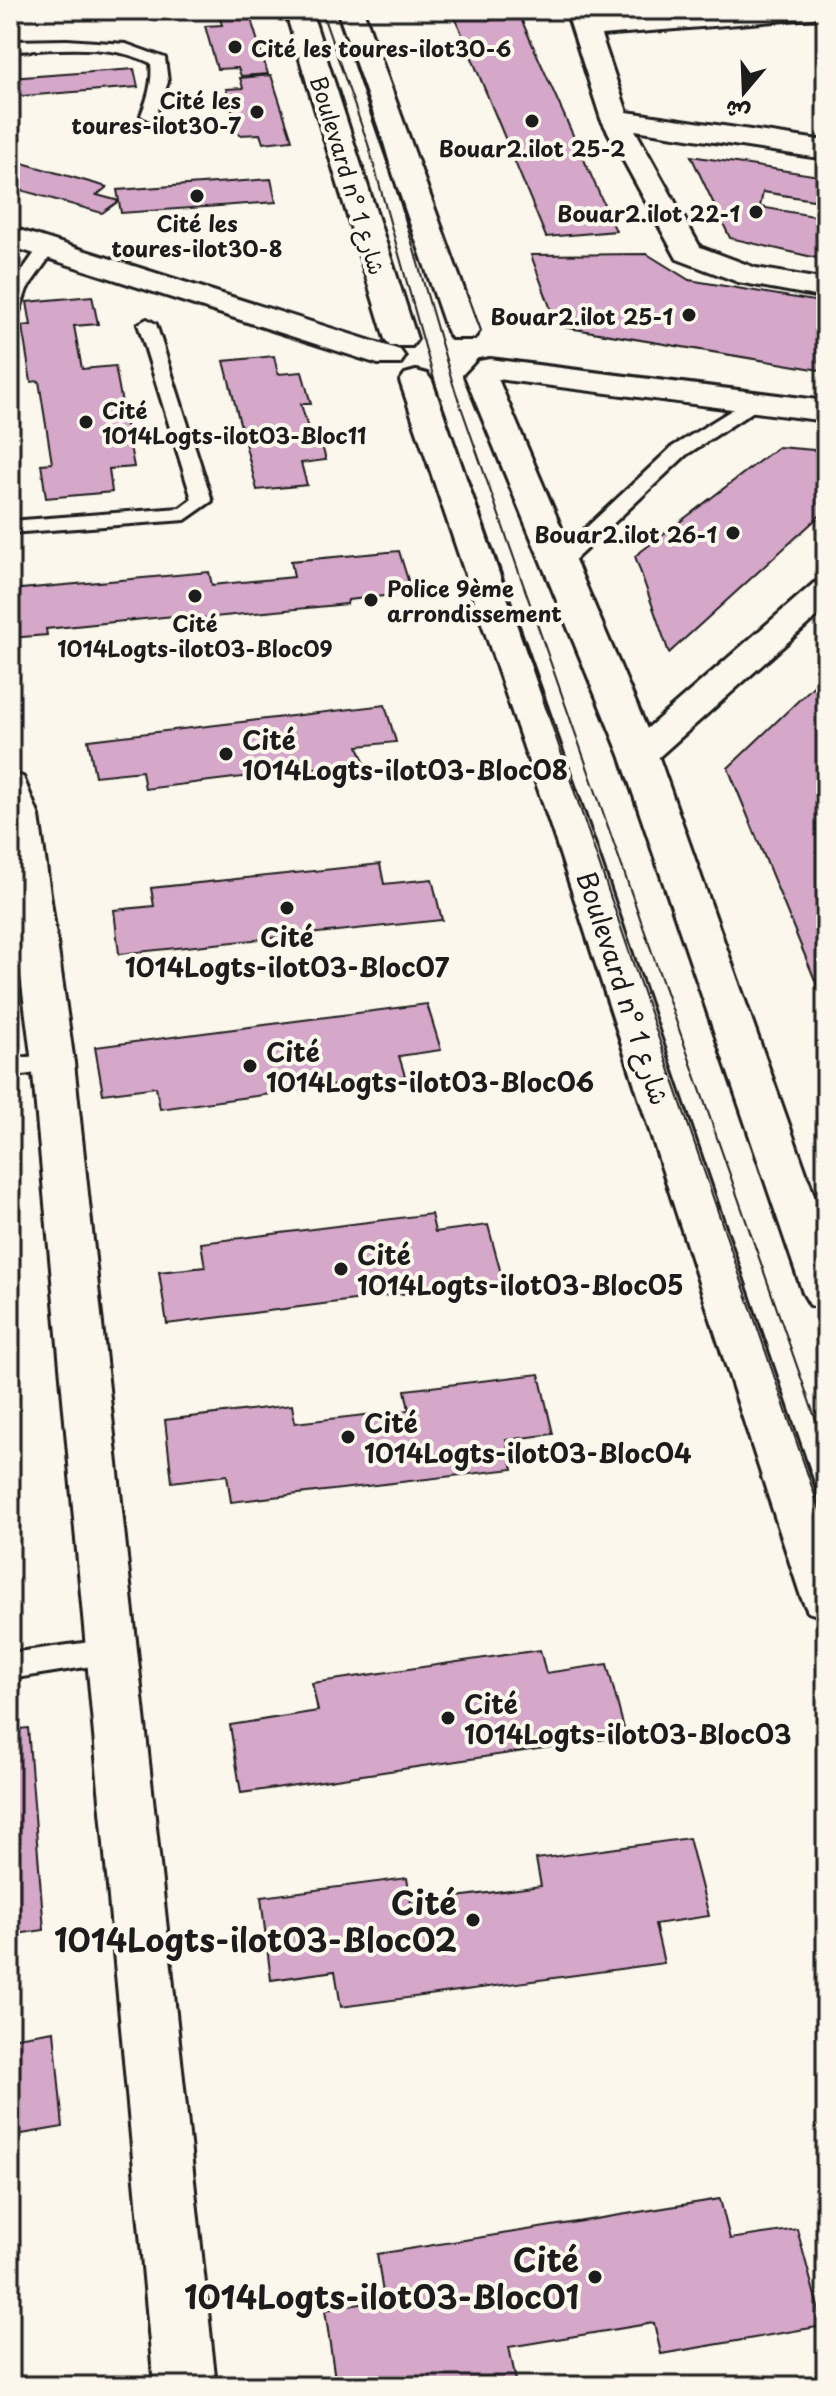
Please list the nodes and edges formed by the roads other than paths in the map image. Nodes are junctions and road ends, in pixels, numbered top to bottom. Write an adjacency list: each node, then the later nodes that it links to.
1 (298, 10): 14 (main road, Boulevard n° شارع 1)
2 (350, 10): 14 (main road, Boulevard n° شارع 1)
3 (813, 10): 4 (main road)
4 (584, 19): 7 (main road)
5 (10, 46): 6 (lane)
6 (149, 115)
7 (615, 119): 8 (main road); 11 (main road)
8 (826, 150)
9 (10, 236): 10 (main road)
10 (47, 248): 12 (lane); 14 (main road)
11 (826, 289)
12 (10, 312)
13 (147, 324): 18 (lane)
14 (422, 345): 15 (main road); 15 (main road); 25 (main road, Boulevard n° شارع 1)
15 (485, 372): 16 (main road); 19 (main road)
16 (756, 401): 17 (main road); 19 (lane)
17 (826, 411)
18 (10, 527)
19 (559, 564): 21 (main road)
20 (826, 590): 21 (main road)
21 (639, 755): 24 (main road)
22 (10, 785): 23 (main road)
23 (32, 1066): 26 (main road)
24 (826, 1293)
25 (826, 1597)
26 (112, 1652): 27 (lane); 28 (main road)
27 (10, 1666)
28 (185, 2386)

